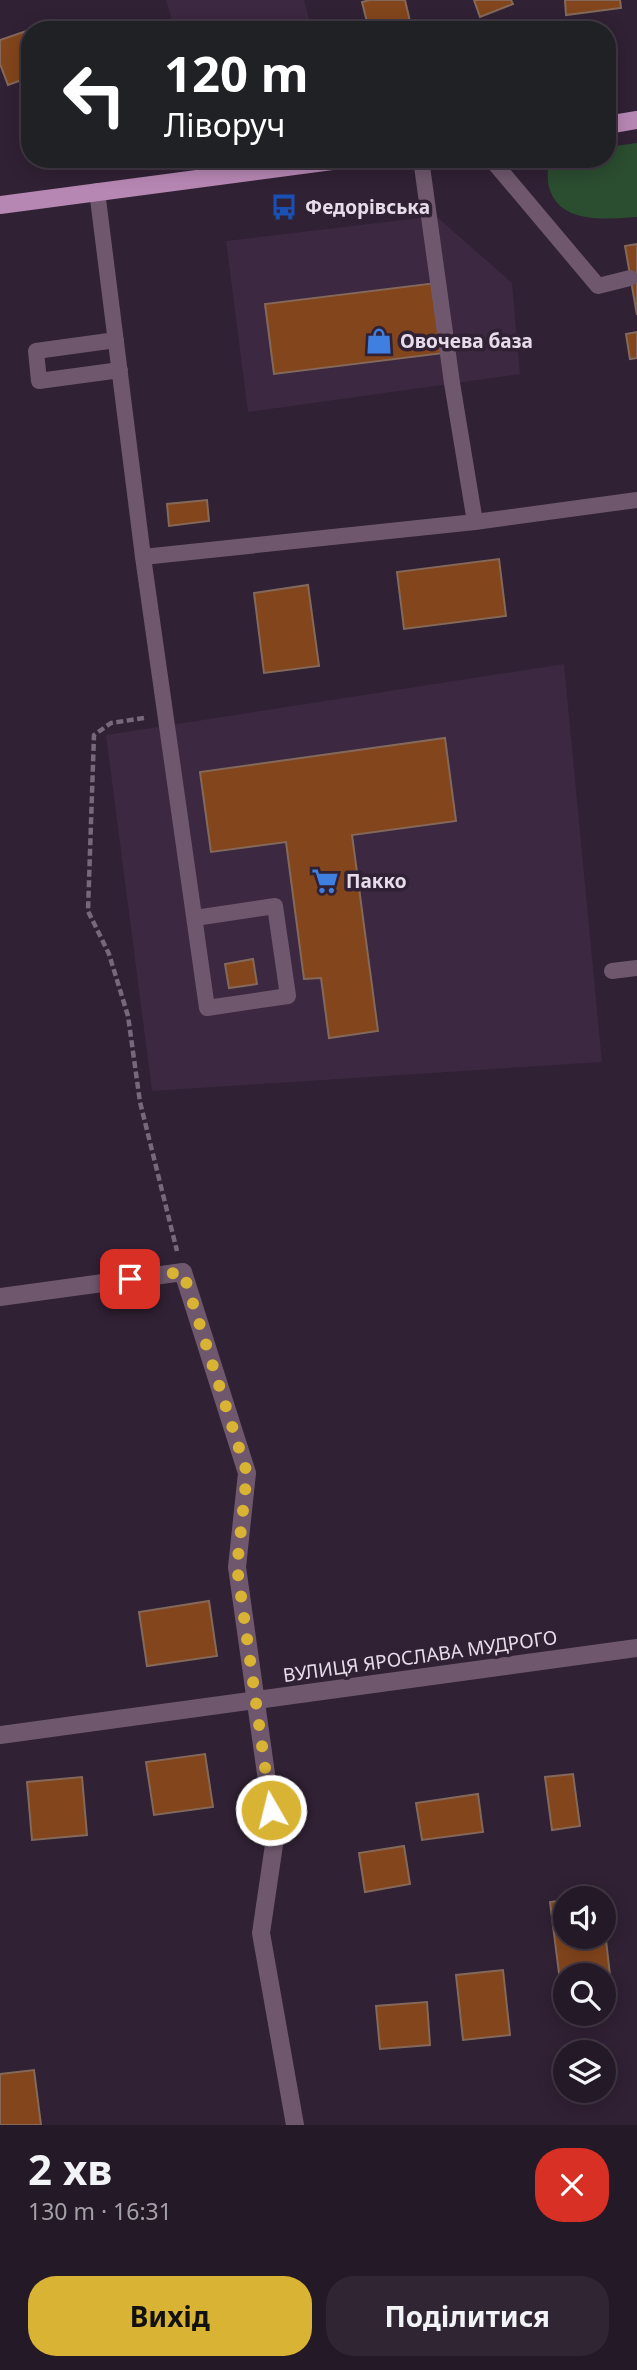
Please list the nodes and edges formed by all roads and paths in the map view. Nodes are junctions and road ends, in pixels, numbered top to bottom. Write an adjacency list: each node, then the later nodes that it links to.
1 (637, 120): 2 (main road)
2 (616, 123)
3 (211, 168): 6 (main road)
4 (422, 168): 12 (lane)
5 (499, 168): 8 (lane)
6 (97, 191): 7 (main road); 9 (lane)
7 (0, 205)
8 (630, 278)
9 (116, 340): 10 (lane); 10 (lane)
10 (120, 370): 13 (lane)
11 (637, 500): 12 (lane)
12 (475, 522): 13 (lane)
13 (143, 557): 14 (lane)
14 (165, 715): 15 (lane); 18 (path)
15 (195, 918): 15 (lane)
16 (637, 968): 17 (lane)
17 (612, 971)
18 (183, 1272): 19 (street); 21 (street)
19 (0, 1297)
20 (637, 1648): 21 (street, ВУЛИЦЯ ЯРОСЛАВА МУДРОГО)
21 (256, 1700): 22 (street, ВУЛИЦЯ ЯРОСЛАВА МУДРОГО); 23 (street)
22 (0, 1735)
23 (295, 2125)

